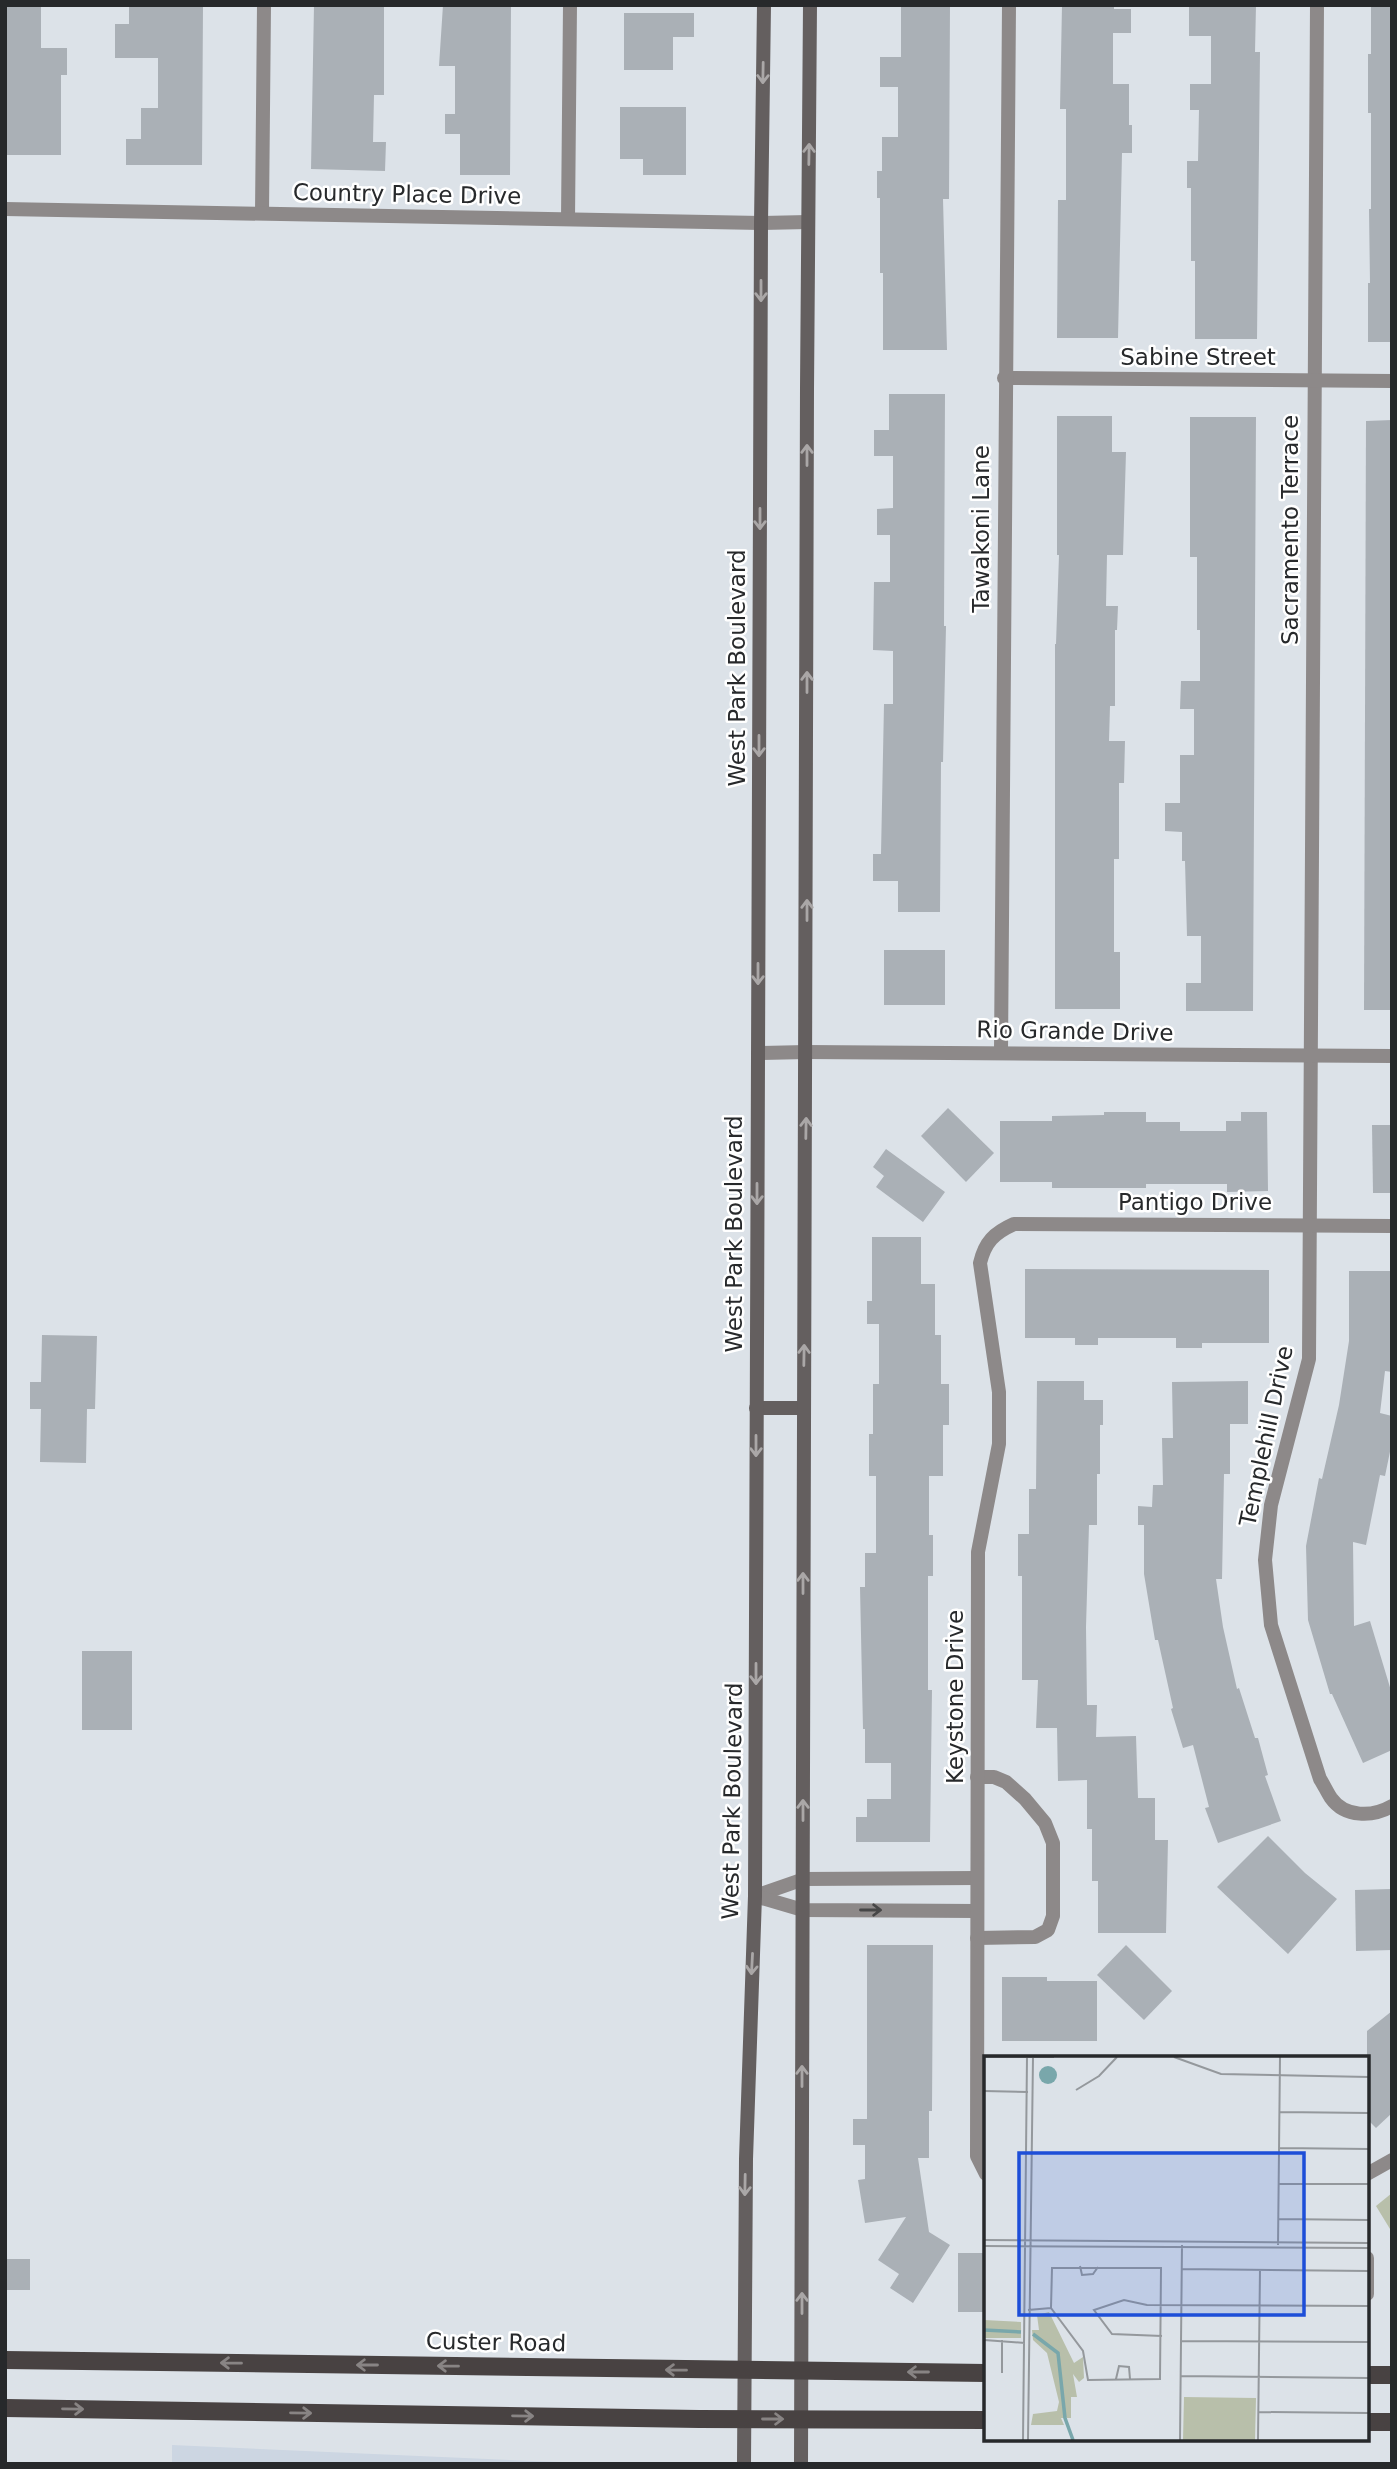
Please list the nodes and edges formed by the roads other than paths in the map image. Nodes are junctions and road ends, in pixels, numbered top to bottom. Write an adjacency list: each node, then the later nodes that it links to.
1 (264, 5): 8 (street)
2 (570, 5): 9 (street)
3 (764, 5): 11 (main road, West Park Boulevard, one-way to 11)
4 (810, 5): 10 (main road, one-way to 4)
5 (1009, 5): 12 (street, Tawakoni Lane)
6 (1317, 5): 13 (street, Sacramento Terrace)
7 (5, 209): 8 (street, Country Place Drive)
8 (262, 214): 9 (street, Country Place Drive)
9 (568, 219): 11 (street, Country Place Drive)
10 (808, 222): 11 (street, Country Place Drive); 15 (main road, one-way to 10)
11 (761, 223): 17 (main road, West Park Boulevard, one-way to 17)
12 (1004, 378): 13 (street, Sabine Street); 16 (street, Tawakoni Lane)
13 (1313, 380): 14 (street, Sabine Street); 18 (street, Sacramento Terrace)
14 (1392, 381)
15 (806, 1052): 16 (street, Rio Grande Drive); 17 (street, Rio Grande Drive); 24 (main road, one-way to 15)
16 (1001, 1052): 18 (street, Rio Grande Drive)
17 (758, 1053): 23 (main road, West Park Boulevard, one-way to 23)
18 (1312, 1056): 19 (street, Rio Grande Drive); 20 (street, Templehill Drive)
19 (1392, 1056)
20 (1310, 1225): 21 (street, Pantigo Drive); 22 (street, Pantigo Drive); 26 (street, Templehill Drive)
21 (1392, 1226)
22 (1000, 1230): 25 (street, Keystone Drive)
23 (756, 1408): 24 (main road); 29 (main road, West Park Boulevard, one-way to 29)
24 (803, 1408): 28 (main road, one-way to 24)
25 (977, 1777): 27 (street, Keystone Drive); 32 (street)
26 (1392, 1806)
27 (976, 1878): 28 (street); 31 (street, Keystone Drive)
28 (803, 1879): 29 (street); 30 (main road)
29 (755, 1896): 30 (street); 37 (main road, West Park Boulevard, one-way to 37)
30 (803, 1910): 31 (street, one-way to 31); 38 (main road, one-way to 30)
31 (976, 1911): 32 (street, Keystone Drive)
32 (976, 1938): 34 (street, Keystone Drive)
33 (1392, 2160): 35 (street)
34 (984, 2170)
35 (1369, 2173)
36 (5, 2360): 37 (main road, Custer Road, one-way to 36)
37 (744, 2371): 38 (main road, Custer Road); 43 (main road, West Park Boulevard)
38 (802, 2371): 39 (main road, Custer Road, one-way to 38); 44 (main road)
39 (984, 2373)
40 (1369, 2375): 41 (main road)
41 (1392, 2375)
42 (5, 2408): 43 (main road, one-way to 43)
43 (744, 2419): 44 (main road, one-way to 44); 48 (main road, West Park Boulevard)
44 (802, 2419): 45 (main road); 49 (main road)
45 (984, 2420)
46 (1369, 2422): 47 (main road)
47 (1392, 2422)
48 (744, 2464)
49 (801, 2464)

